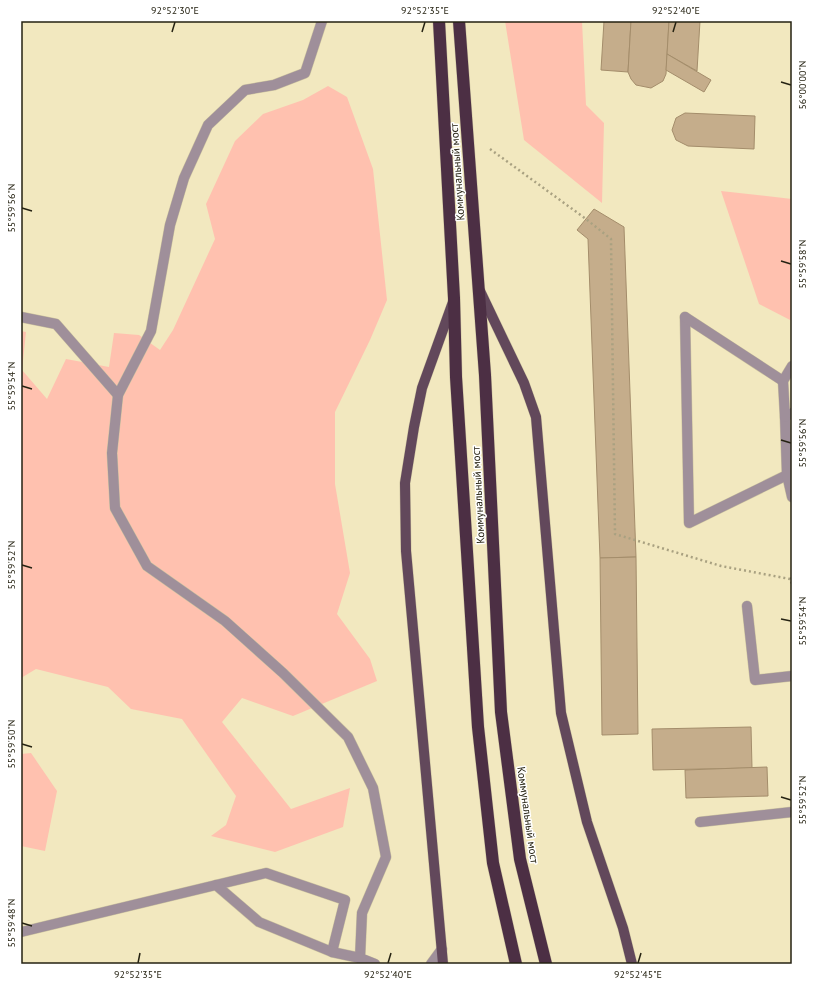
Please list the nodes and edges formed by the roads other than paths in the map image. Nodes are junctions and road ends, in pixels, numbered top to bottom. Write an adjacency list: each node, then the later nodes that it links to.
1 (322, 21): 9 (lane)
2 (439, 21): 5 (highway, Коммунальный мост)
3 (459, 21): 4 (highway, Коммунальный мост)
4 (480, 290): 26 (highway, Коммунальный мост); 27 (main road)
5 (454, 298): 19 (main road); 25 (highway, Коммунальный мост)
6 (21, 317): 9 (lane)
7 (792, 366): 8 (lane)
8 (783, 381): 10 (lane); 11 (lane)
9 (118, 395): 21 (lane)
10 (789, 415): 11 (lane)
11 (787, 475): 12 (lane)
12 (792, 497)
13 (747, 606): 14 (lane)
14 (792, 676)
15 (792, 812): 16 (lane)
16 (700, 822)
17 (216, 885): 18 (lane); 20 (lane); 20 (lane)
18 (21, 932)
19 (442, 949): 23 (lane); 24 (main road)
20 (332, 952): 21 (lane)
21 (361, 961): 22 (lane)
22 (375, 964)
23 (431, 964)
24 (443, 964)
25 (516, 964)
26 (546, 964)
27 (632, 964)

